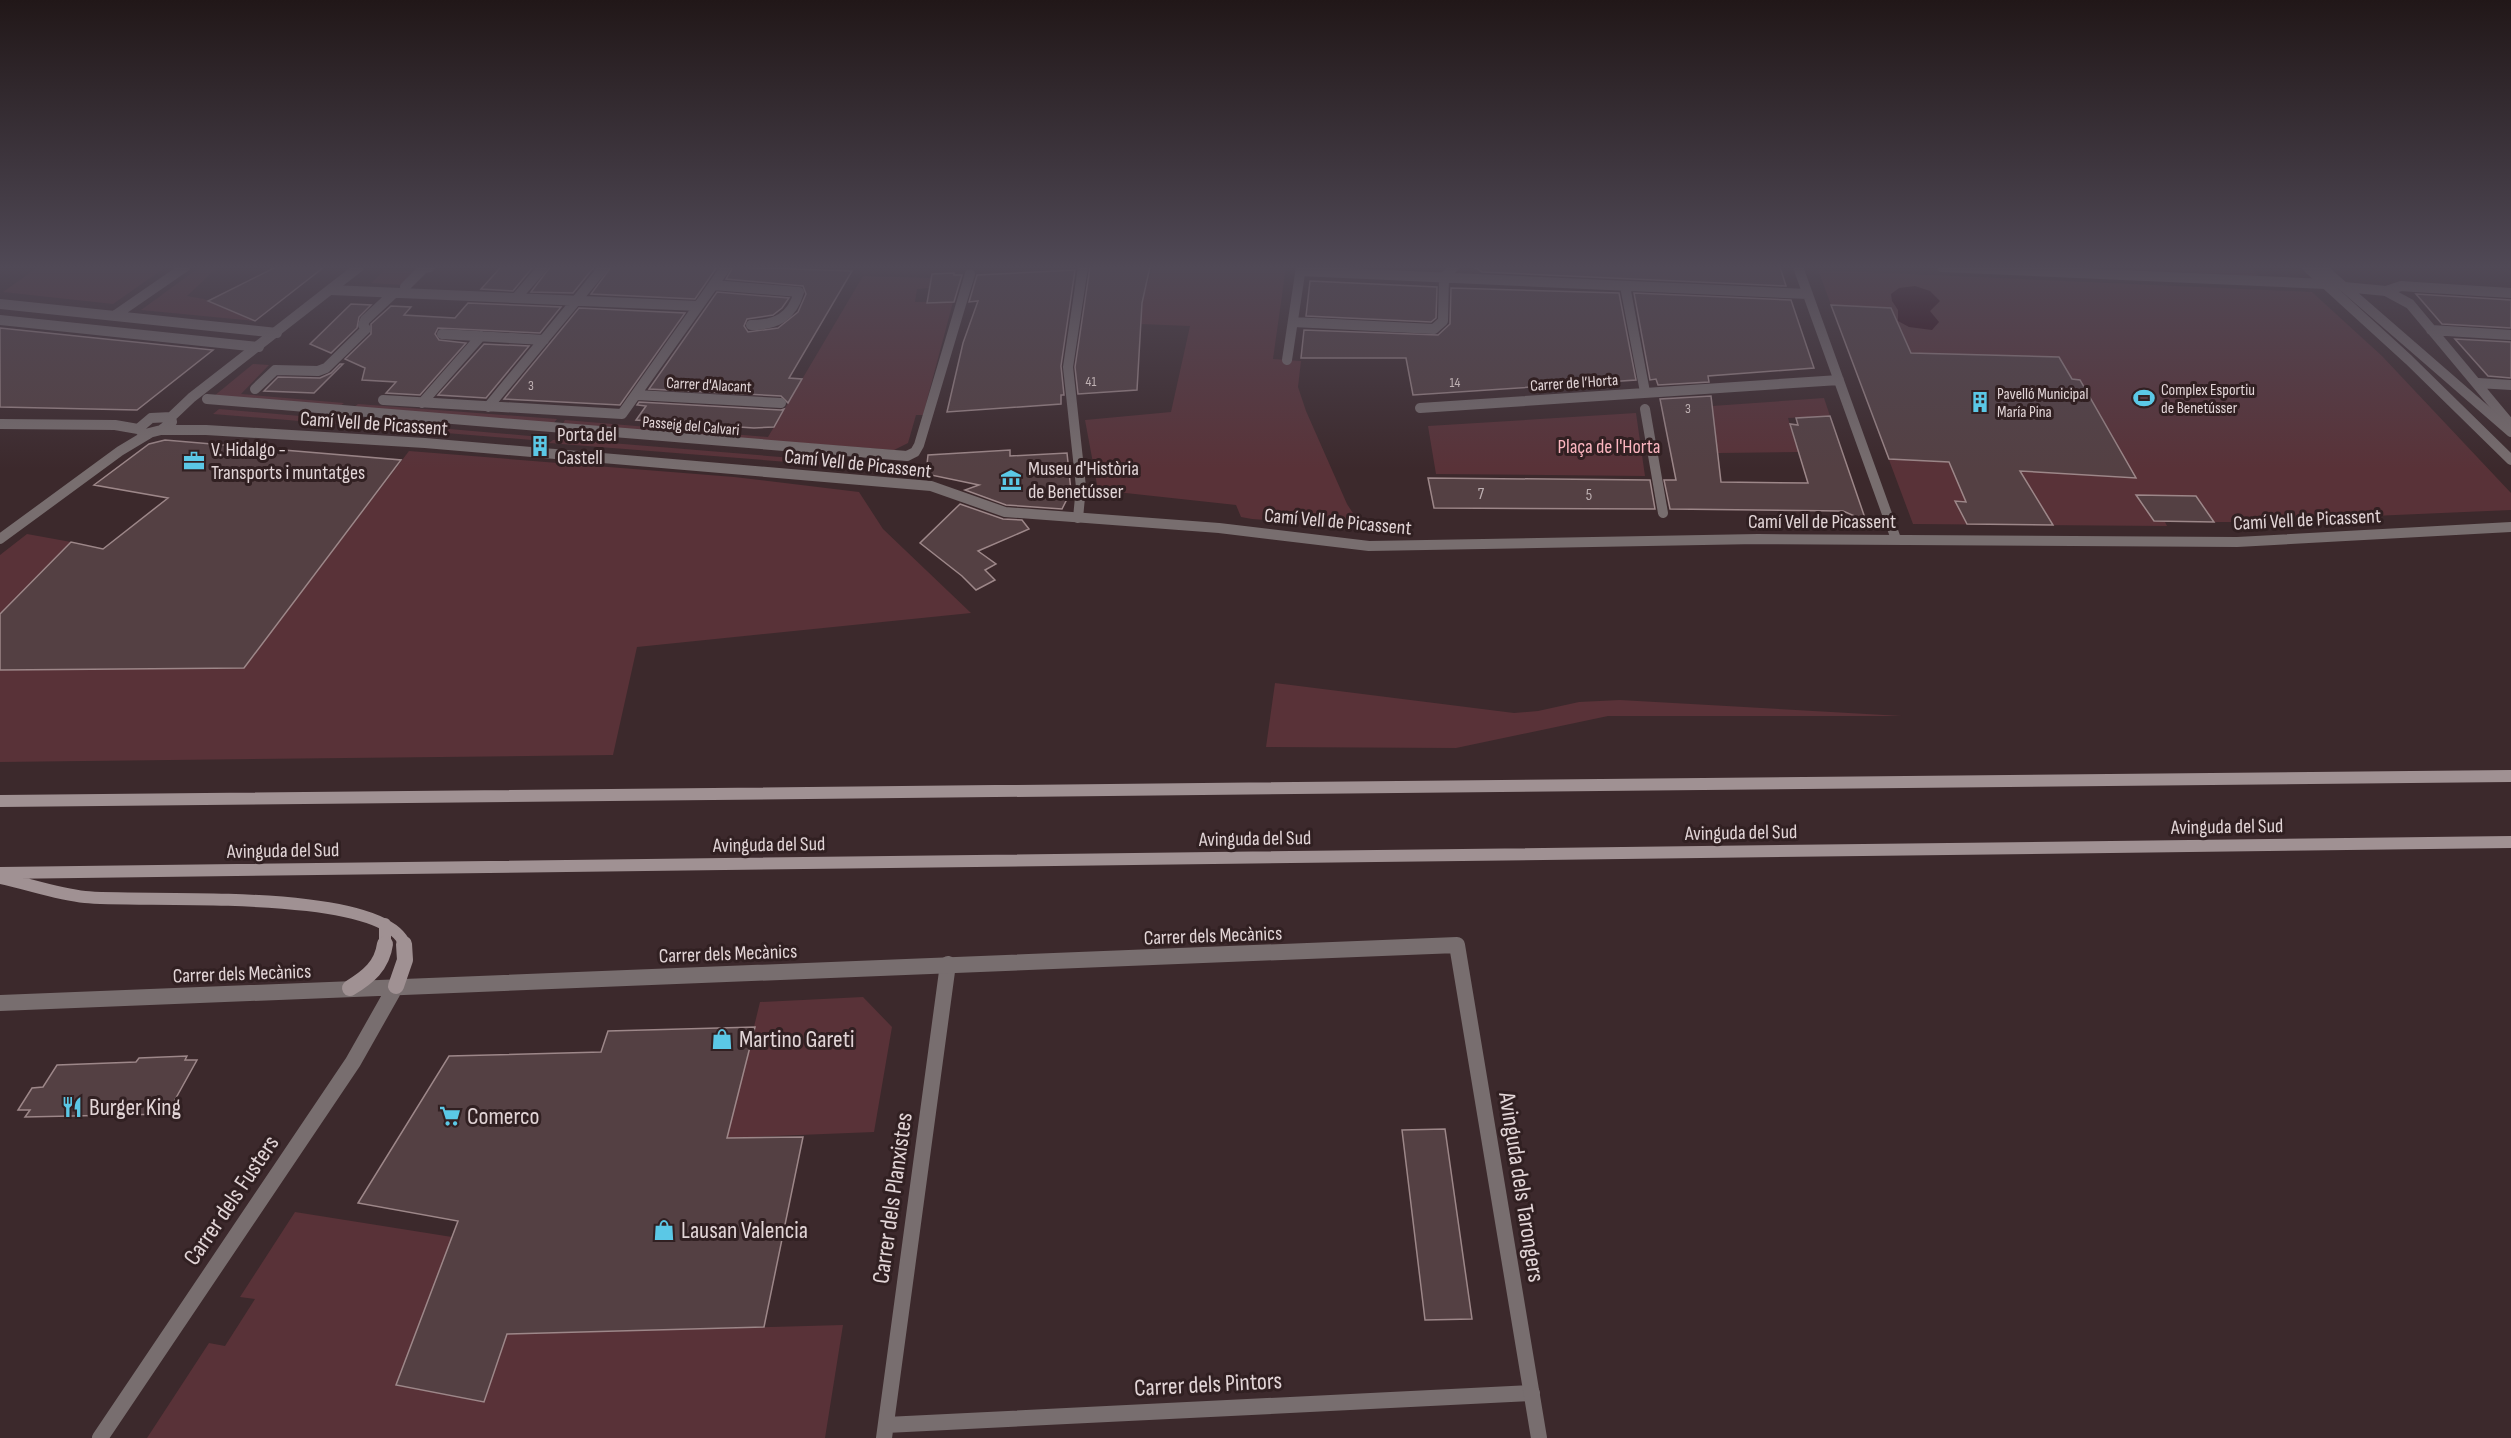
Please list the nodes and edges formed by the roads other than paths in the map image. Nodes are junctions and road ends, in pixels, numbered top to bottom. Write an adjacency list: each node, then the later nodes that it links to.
1 (135, 334): 17 (street)
2 (276, 334): 17 (street)
3 (361, 334): 22 (street)
4 (444, 334): 15 (street)
5 (549, 334): 16 (street)
6 (679, 334): 24 (street)
7 (952, 334): 26 (street, Passeig del Calvari)
8 (1071, 334): 45 (street)
9 (1291, 334): 18 (street)
10 (1634, 334): 23 (street)
11 (1822, 334): 19 (street)
12 (2380, 334): 43 (street)
13 (2397, 334): 40 (street)
14 (2435, 334): 20 (street)
15 (481, 336): 16 (street); 28 (street)
16 (544, 340): 30 (street)
17 (259, 347): 25 (street)
18 (1287, 360)
19 (1839, 380): 23 (street, Carrer de l’Horta); 48 (street)
20 (2478, 383): 21 (street); 36 (street)
21 (2511, 385)
22 (255, 388)
23 (1645, 392): 31 (street, Carrer de l’Horta)
24 (637, 395): 29 (street, Carrer d'Alacant); 30 (street, Passeig del Calvari)
25 (191, 398): 33 (street); 34 (street)
26 (207, 399)
27 (383, 400): 28 (street, Passeig del Calvari)
28 (422, 403): 30 (street, Passeig del Calvari)
29 (781, 403)
30 (488, 407)
31 (1420, 408)
32 (1645, 409): 44 (street)
33 (157, 416): 34 (street, Camí Vell de Picassent); 37 (street)
34 (171, 420): 38 (street); 39 (street, Camí Vell de Picassent)
35 (0, 424): 37 (street)
36 (2511, 425)
37 (140, 427): 41 (street); 42 (street)
38 (162, 430): 39 (street, Camí Vell de Picassent); 41 (street)
39 (206, 430): 45 (street, Camí Vell de Picassent)
40 (2511, 432)
41 (150, 433): 42 (street)
42 (120, 451): 47 (street)
43 (2511, 460)
44 (1663, 513)
45 (1078, 518): 48 (street, Camí Vell de Picassent)
46 (2511, 527): 48 (street, Camí Vell de Picassent)
47 (0, 539)
48 (1896, 539)
49 (2511, 776): 50 (main road)
50 (0, 801)
51 (2511, 842): 52 (main road, Avinguda del Sud)
52 (0, 873)
53 (0, 877): 54 (main road)
54 (386, 924): 57 (main road); 58 (main road)
55 (1457, 945): 56 (street, Carrer dels Mecànics); 60 (street, Avinguda dels Tarongers)
56 (948, 964): 57 (street, Carrer dels Mecànics); 61 (street, Carrer dels Planxistes)
57 (396, 986): 58 (street, Carrer dels Mecànics); 62 (street, Carrer dels Fusters)
58 (350, 988): 59 (street, Carrer dels Mecànics)
59 (0, 1002)
60 (1532, 1393): 61 (street, Carrer dels Pintors); 63 (street, Avinguda dels Tarongers)
61 (885, 1431)
62 (100, 1438)
63 (1539, 1438)

